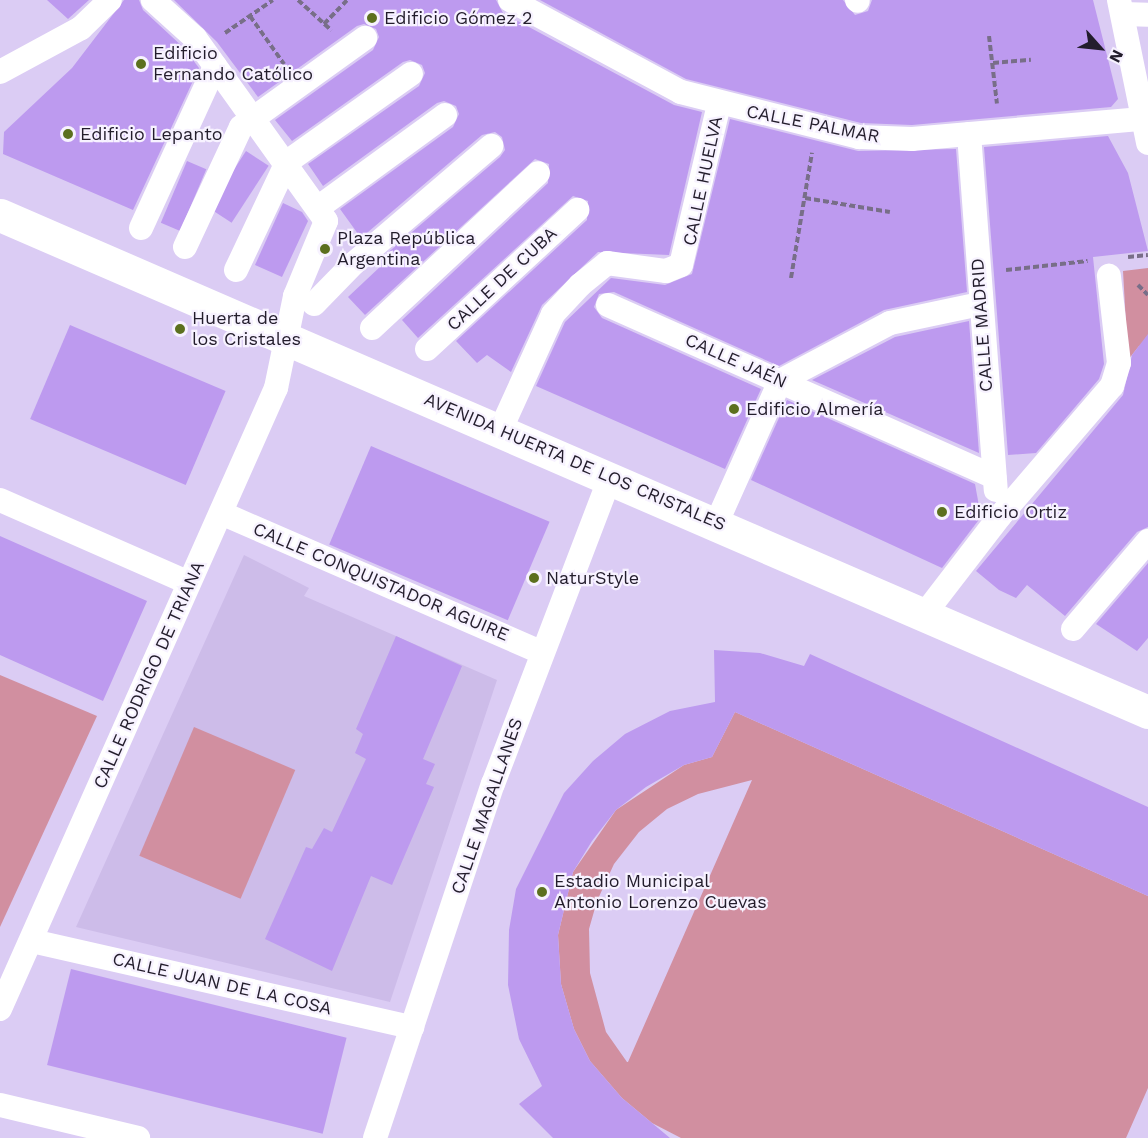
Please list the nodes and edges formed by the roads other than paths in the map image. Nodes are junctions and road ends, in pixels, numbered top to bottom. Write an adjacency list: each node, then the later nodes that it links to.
1 (110, 0): 8 (street)
2 (153, 0): 7 (street)
3 (510, 0): 10 (street, CALLE PALMAR)
4 (1121, 7): 5 (street); 13 (street)
5 (1148, 15)
6 (342, 37): 12 (street)
7 (209, 57): 12 (street); 22 (street)
8 (0, 72)
9 (411, 74): 17 (street)
10 (719, 104): 14 (street, CALLE PALMAR); 33 (street, CALLE HUELVA)
11 (445, 115): 19 (street)
12 (253, 116): 17 (street); 23 (street)
13 (1142, 118): 14 (street, CALLE PALMAR); 15 (street)
14 (969, 134): 27 (street, CALLE MADRID)
15 (1148, 143)
16 (491, 146): 26 (street)
17 (287, 162): 19 (street); 25 (street)
18 (538, 173): 29 (street)
19 (319, 207): 30 (street, CALLE RODRIGO DE TRIANA)
20 (577, 210): 31 (street, CALLE DE CUBA)
21 (5, 217): 30 (main road, AVENIDA HUERTA DE LOS CRISTALES)
22 (141, 228)
23 (185, 247)
24 (1107, 265): 38 (street)
25 (236, 270)
26 (314, 304)
27 (980, 304): 32 (street); 34 (street, CALLE MADRID)
28 (608, 305): 32 (street, CALLE JAÉN)
29 (372, 328)
30 (285, 337): 33 (main road, AVENIDA HUERTA DE LOS CRISTALES); 37 (street, CALLE RODRIGO DE TRIANA)
31 (427, 349)
32 (780, 381): 34 (street, CALLE JAÉN); 39 (street)
33 (500, 431): 35 (main road, AVENIDA HUERTA DE LOS CRISTALES)
34 (994, 477): 38 (street, CALLE MADRID)
35 (610, 478): 39 (main road, AVENIDA HUERTA DE LOS CRISTALES); 44 (street, CALLE MAGALLANES)
36 (0, 500): 41 (street)
37 (220, 513): 41 (street, CALLE RODRIGO DE TRIANA); 44 (street, CALLE CONQUISTADOR AGUIRE)
38 (1000, 516): 42 (street)
39 (717, 522): 42 (main road, AVENIDA HUERTA DE LOS CRISTALES)
40 (1148, 541): 43 (street)
41 (189, 583): 46 (street, CALLE RODRIGO DE TRIANA)
42 (923, 615): 45 (main road, AVENIDA HUERTA DE LOS CRISTALES)
43 (1073, 629)
44 (541, 652): 48 (street, CALLE MAGALLANES)
45 (1148, 712)
46 (32, 941): 47 (street, CALLE RODRIGO DE TRIANA); 48 (street, CALLE JUAN DE LA COSA)
47 (0, 1009)
48 (412, 1027): 51 (street, CALLE MAGALLANES)
49 (0, 1105): 50 (street)
50 (138, 1138)
51 (375, 1138)

